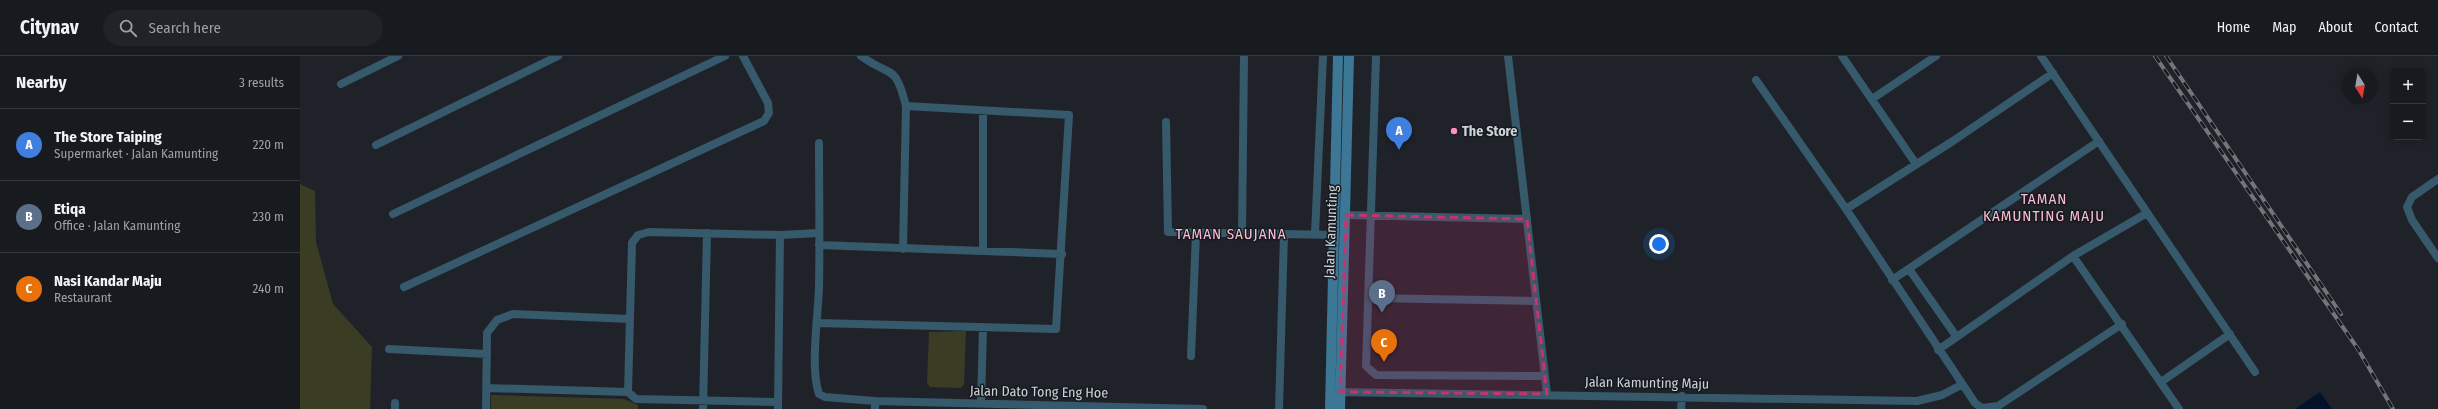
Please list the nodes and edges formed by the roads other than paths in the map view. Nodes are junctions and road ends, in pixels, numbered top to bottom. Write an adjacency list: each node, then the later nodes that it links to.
1 (398, 56): 17 (street)
2 (558, 56): 24 (street)
3 (725, 56): 29 (street)
4 (744, 56): 49 (street)
5 (861, 56): 19 (street)
6 (1244, 56): 36 (street)
7 (1323, 56): 37 (street)
8 (1338, 56): 39 (main road, Jalan Kamunting)
9 (1349, 56): 30 (main road, Jalan Kamunting)
10 (1376, 56): 31 (street)
11 (1508, 56): 32 (street)
12 (1842, 56): 18 (street)
13 (1936, 56): 18 (street)
14 (2041, 56): 15 (street)
15 (2053, 73): 22 (street); 25 (street)
16 (1756, 80): 27 (street)
17 (342, 84)
18 (1872, 99): 25 (street)
19 (906, 106): 20 (street); 42 (street)
20 (983, 111): 43 (street); 44 (street)
21 (1166, 122): 35 (street)
22 (2099, 141): 28 (street); 47 (street)
23 (819, 143): 34 (street)
24 (376, 145)
25 (1916, 164): 27 (street)
26 (2438, 179): 46 (street)
27 (1846, 209): 48 (street)
28 (2147, 212): 45 (street); 56 (street)
29 (393, 214)
30 (1346, 216): 31 (street); 69 (main road, Jalan Kamunting)
31 (1372, 217): 32 (street); 50 (street)
32 (1527, 219): 51 (street)
33 (707, 233): 40 (street); 52 (street); 73 (street)
34 (818, 233): 40 (street); 41 (street)
35 (1196, 233): 36 (street); 61 (street)
36 (1242, 234): 38 (street)
37 (1315, 234): 38 (street); 39 (street)
38 (1284, 235): 80 (street)
39 (1334, 235): 68 (main road, Jalan Kamunting)
40 (780, 236): 75 (street)
41 (819, 245): 42 (street); 53 (street)
42 (903, 249): 43 (street)
43 (983, 251): 44 (street)
44 (1062, 254): 55 (street)
45 (2073, 256): 54 (street); 57 (street)
46 (2438, 258)
47 (1909, 269): 48 (street); 57 (street)
48 (1892, 280): 59 (street)
49 (404, 287)
50 (1369, 298): 51 (street); 63 (street)
51 (1535, 301): 63 (street)
52 (630, 319): 60 (street); 67 (street)
53 (817, 323): 55 (street); 74 (street, Jalan Dato Tong Eng Hoe)
54 (2122, 324): 64 (street); 65 (street)
55 (983, 328): 72 (street)
56 (2230, 334): 62 (street); 64 (street)
57 (1956, 336): 59 (street)
58 (389, 349): 60 (street)
59 (1938, 350): 65 (street)
60 (487, 354): 66 (street)
61 (1191, 356)
62 (2255, 372)
63 (1544, 376): 70 (street)
64 (2161, 382): 84 (street)
65 (1961, 385): 71 (street, Jalan Kamunting Maju)
66 (487, 388): 67 (street); 77 (street)
67 (628, 392): 73 (street)
68 (1330, 392): 69 (street, Jalan Kamunting Maju); 81 (main road, Jalan Kamunting)
69 (1340, 392): 70 (street, Jalan Kamunting Maju); 82 (main road, Jalan Kamunting)
70 (1547, 394): 71 (street, Jalan Kamunting Maju)
71 (1682, 396): 83 (street)
72 (981, 403): 74 (street, Jalan Dato Tong Eng Hoe); 76 (street, Jalan Dato Tong Eng Hoe)
73 (703, 405): 75 (street)
74 (875, 405)
75 (778, 406)
76 (1027, 407): 78 (street, Jalan Dato Tong Eng Hoe)
77 (486, 409)
78 (1169, 409): 79 (street, Jalan Dato Tong Eng Hoe)
79 (1203, 409)
80 (1279, 409)
81 (1330, 409)
82 (1340, 409)
83 (1681, 409)
84 (2179, 409)

